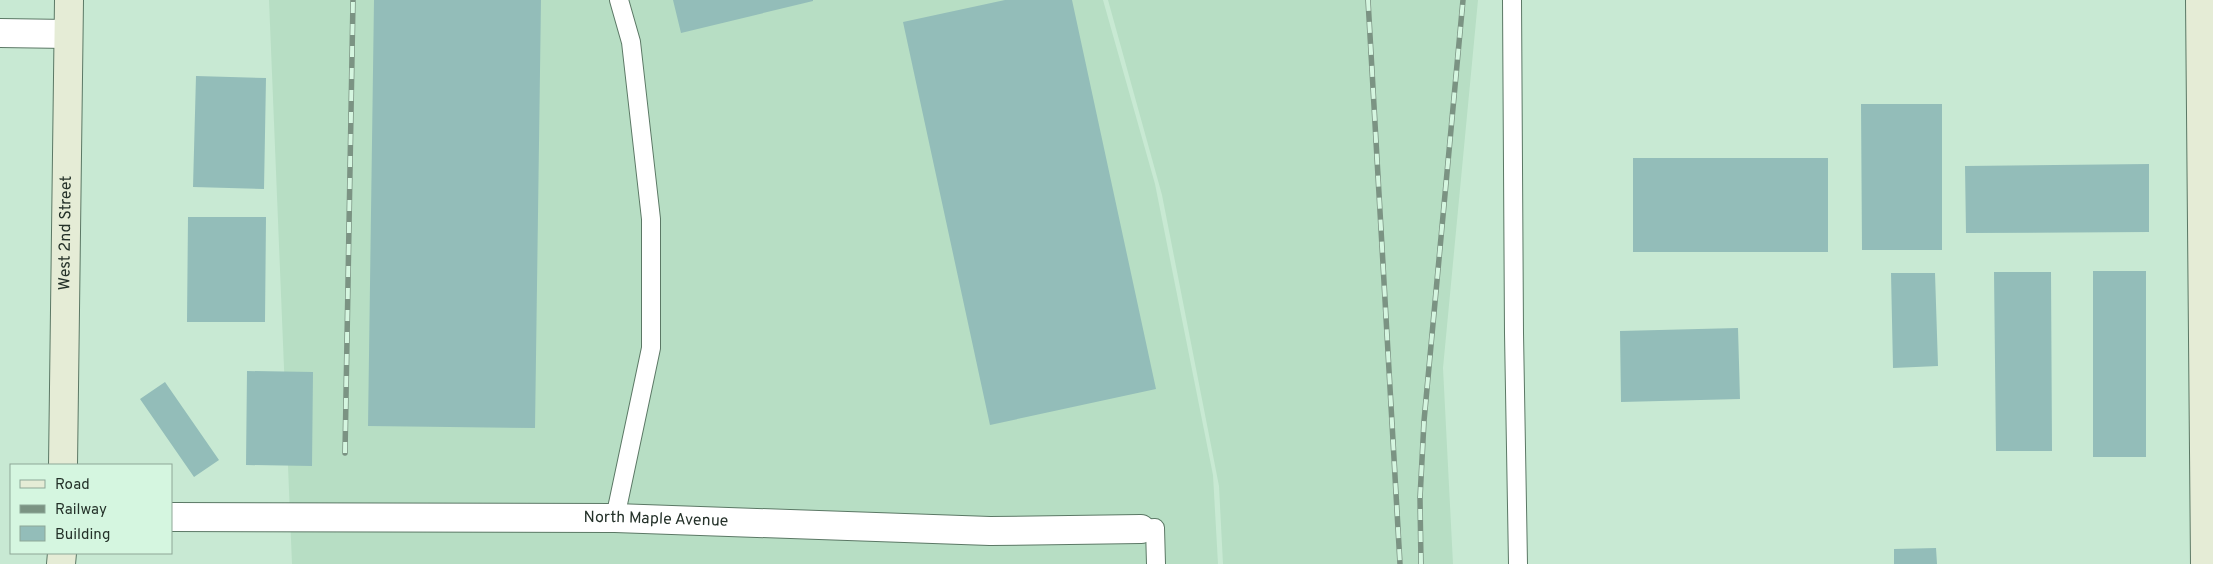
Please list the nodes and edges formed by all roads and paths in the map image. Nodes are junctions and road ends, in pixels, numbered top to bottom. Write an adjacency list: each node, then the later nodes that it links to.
1 (69, 0): 6 (street, West 2nd Street)
2 (619, 0): 9 (lane)
3 (1512, 0): 12 (lane)
4 (2200, 0): 13 (street)
5 (0, 33): 6 (street)
6 (68, 34): 7 (street, West 2nd Street)
7 (63, 464)
8 (172, 517): 9 (street, North Maple Avenue)
9 (615, 518): 10 (street, North Maple Avenue)
10 (1141, 529): 11 (lane)
11 (1156, 564)
12 (1518, 564)
13 (2205, 564)

